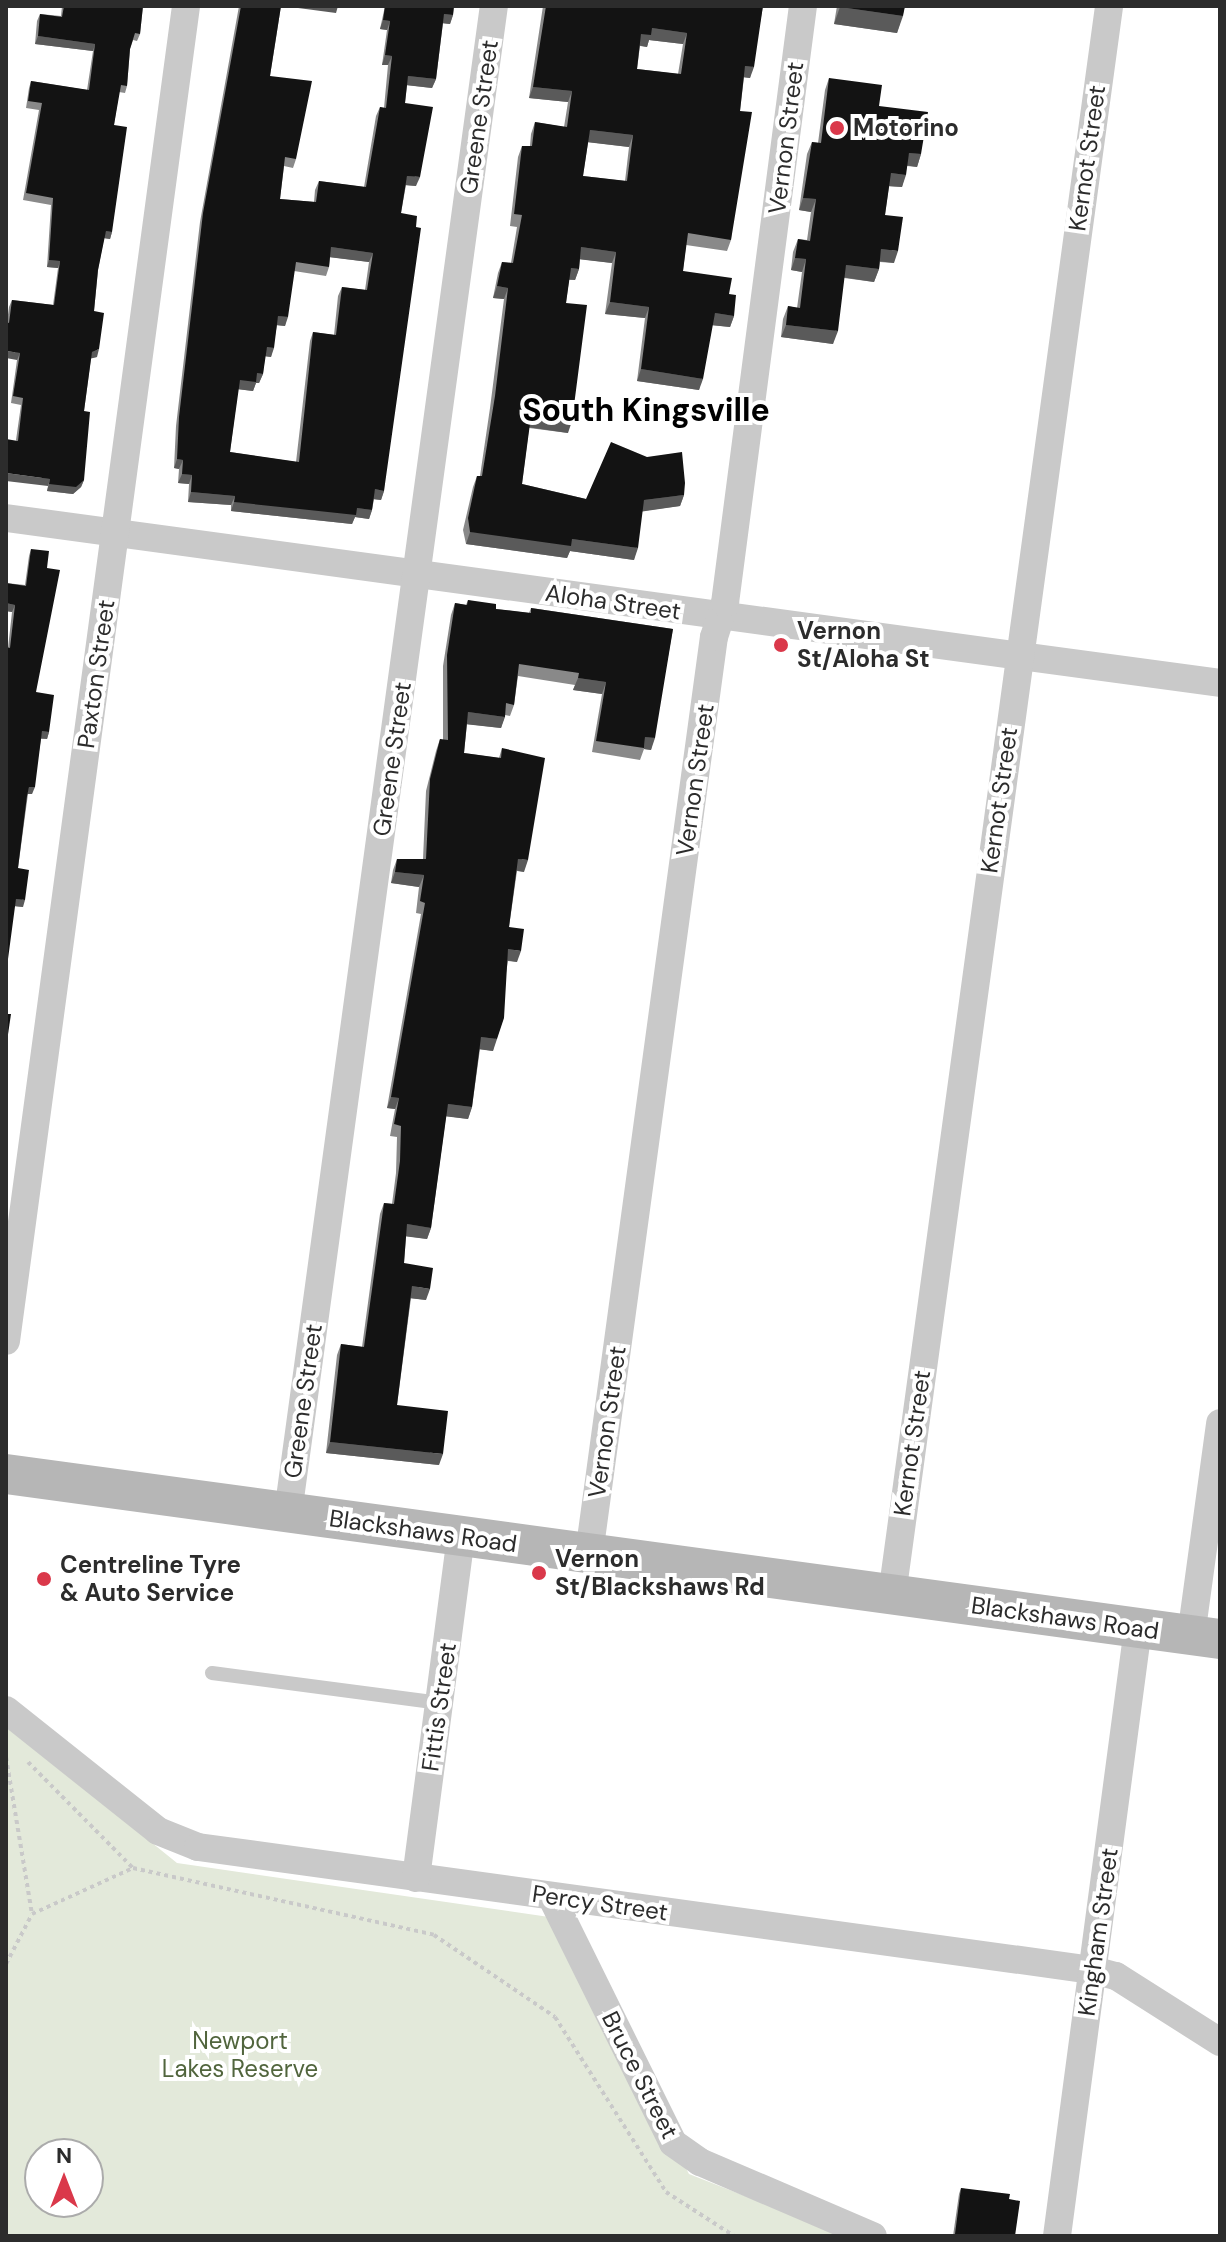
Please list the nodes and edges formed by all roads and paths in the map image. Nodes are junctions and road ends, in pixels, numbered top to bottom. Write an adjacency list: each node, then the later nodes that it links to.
1 (186, 6): 6 (street, Paxton Street)
2 (494, 6): 7 (street, Greene Street)
3 (803, 6): 8 (street, Vernon Street)
4 (1109, 6): 9 (street, Kernot Street)
5 (6, 518): 6 (street, Aloha Street)
6 (115, 533): 7 (street, Aloha Street); 11 (street, Paxton Street)
7 (417, 575): 8 (street, Aloha Street); 14 (street, Greene Street)
8 (720, 616): 9 (street, Aloha Street); 16 (street, Vernon Street)
9 (1018, 655): 10 (street, Aloha Street); 17 (street, Kernot Street)
10 (1220, 683)
11 (6, 1341)
12 (1220, 1423): 19 (street)
13 (6, 1474): 14 (main road, Blackshaws Road)
14 (288, 1513): 15 (main road, Blackshaws Road)
15 (461, 1536): 16 (main road, Blackshaws Road); 21 (street, Fittis Street)
16 (589, 1554): 17 (main road, Blackshaws Road)
17 (892, 1595): 18 (main road, Blackshaws Road)
18 (1138, 1628): 19 (main road, Blackshaws Road); 30 (street, Kingham Street)
19 (1206, 1638)
20 (212, 1673): 21 (lane)
21 (440, 1703): 26 (street, Fittis Street)
22 (6, 1710): 26 (street, Percy Street)
23 (17, 1751): 25 (path)
24 (6, 1757): 28 (path)
25 (133, 1868): 28 (path); 32 (path)
26 (416, 1878): 27 (street, Percy Street)
27 (551, 1896): 30 (street, Percy Street); 33 (street, Bruce Street)
28 (32, 1914): 29 (path)
29 (6, 1964)
30 (1093, 1970): 31 (street, Percy Street); 34 (street, Kingham Street)
31 (1220, 2042)
32 (734, 2236)
33 (873, 2236)
34 (1057, 2236)

